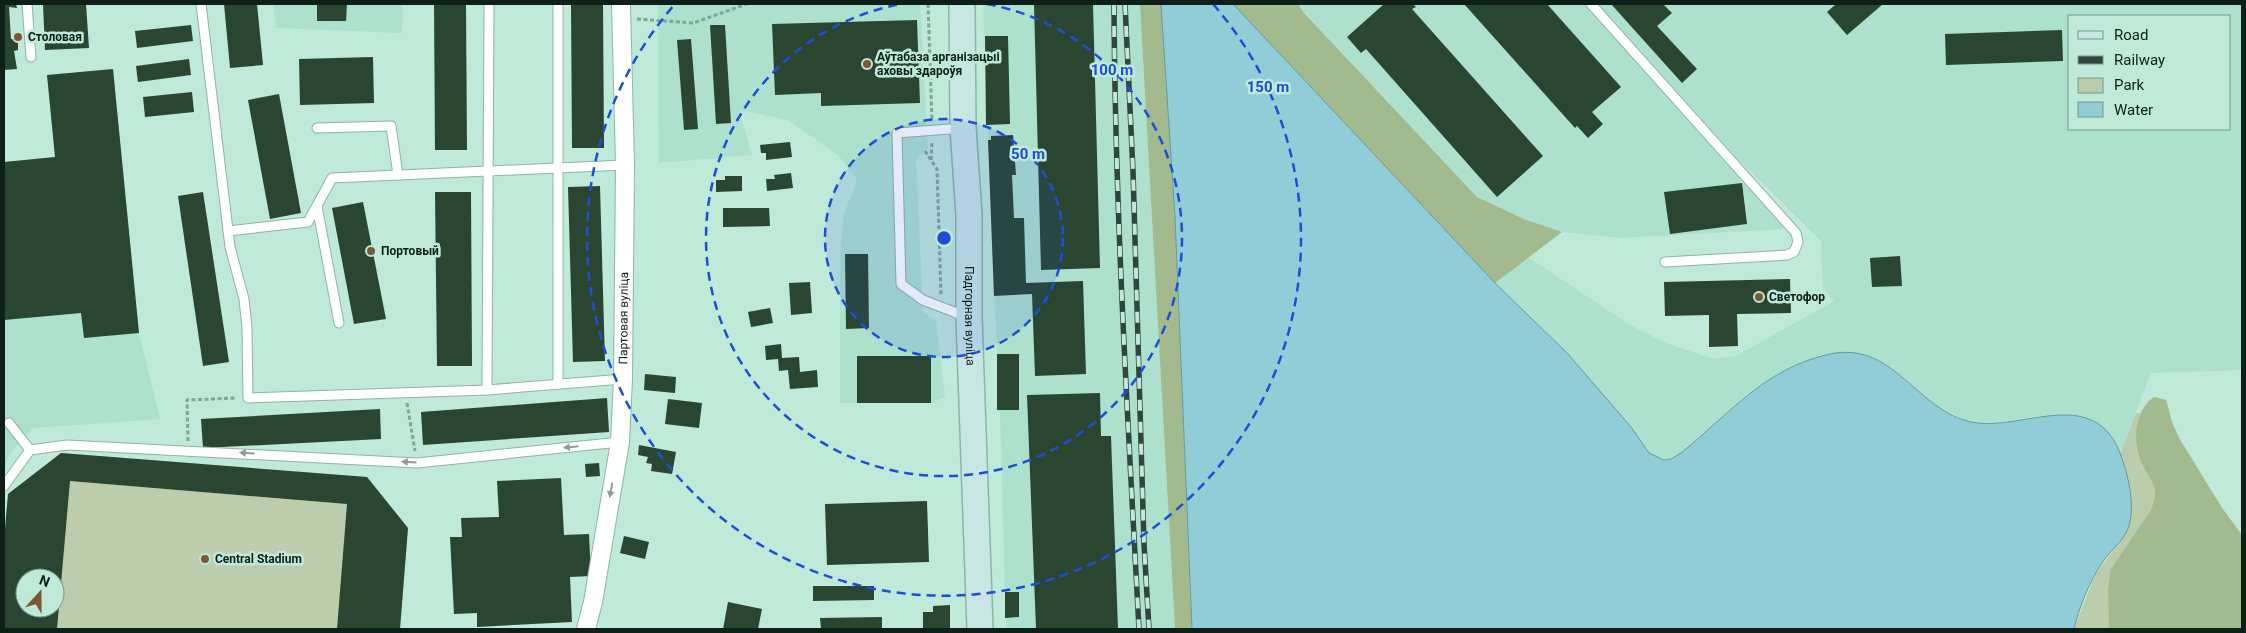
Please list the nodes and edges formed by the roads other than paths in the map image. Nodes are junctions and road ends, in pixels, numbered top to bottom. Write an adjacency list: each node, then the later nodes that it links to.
1 (27, 4): 8 (lane)
2 (201, 4): 16 (lane)
3 (489, 4): 13 (lane)
4 (558, 4): 12 (lane)
5 (962, 4): 10 (street, Падгорная вуліца)
6 (1591, 4): 17 (lane)
7 (621, 11): 11 (street, Партовая вуліца)
8 (31, 57)
9 (317, 128): 14 (lane)
10 (963, 128): 18 (street, Падгорная вуліца); 18 (lane)
11 (625, 165): 12 (lane); 20 (street, Партовая вуліца)
12 (558, 168): 13 (lane); 21 (lane)
13 (488, 171): 14 (lane); 22 (lane)
14 (398, 175): 15 (lane)
15 (317, 206): 16 (lane); 19 (lane)
16 (228, 231): 22 (lane)
17 (1666, 262)
18 (969, 318): 28 (street, Падгорная вуліца)
19 (339, 323)
20 (623, 379): 21 (lane); 24 (street, Партовая вуліца)
21 (558, 384): 22 (lane)
22 (487, 390)
23 (9, 423): 25 (lane)
24 (620, 442): 25 (lane, one-way to 25); 27 (street, Партовая вуліца, one-way to 27)
25 (30, 450): 26 (lane)
26 (4, 486)
27 (586, 629)
28 (980, 629)

